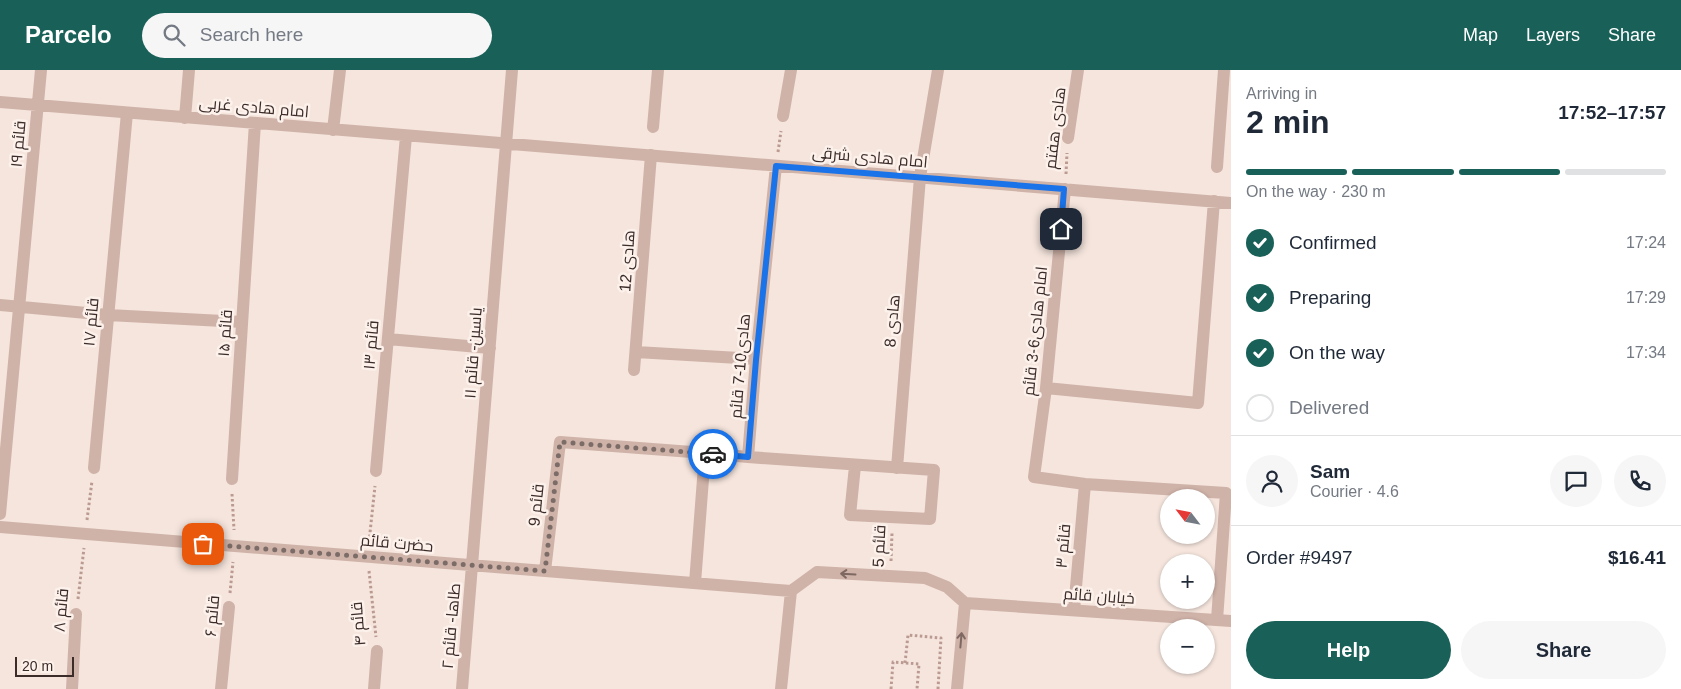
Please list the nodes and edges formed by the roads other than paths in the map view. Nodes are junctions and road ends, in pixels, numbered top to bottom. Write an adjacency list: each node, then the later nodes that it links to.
1 (41, 70): 11 (street, قائم ۱۹)
2 (189, 70): 14 (street)
3 (340, 70): 17 (street)
4 (512, 70): 20 (street, یاسین- قائم ۱۱)
5 (658, 70): 16 (street)
6 (790, 70): 13 (street)
7 (938, 70): 24 (street, هادی 8)
8 (1078, 70): 19 (street, هادی هفتم)
9 (1224, 70): 23 (street)
10 (0, 102): 11 (street, امام هادی غربی)
11 (38, 106): 12 (street, امام هادی غربی); 29 (street, قائم ۱۹)
12 (127, 113): 14 (street, امام هادی غربی); 30 (street, قائم ۱۷)
13 (783, 116)
14 (185, 118): 15 (street, امام هادی غربی)
15 (255, 123): 17 (street, امام هادی غربی); 31 (street, قائم ۱۵)
16 (654, 127)
17 (333, 130): 18 (street, امام هادی غربی)
18 (406, 136): 20 (street, امام هادی غربی); 32 (street, قائم ۱۳)
19 (1068, 138)
20 (506, 144): 21 (street, امام هادی شرقی); 33 (street, یاسین- قائم ۱۱)
21 (651, 155): 22 (street, امام هادی شرقی); 34 (street, 12 هادی)
22 (776, 166): 24 (street, امام هادی شرقی); 35 (street, هادی10-7 قائم)
23 (1217, 167)
24 (920, 177): 25 (street, امام هادی شرقی); 42 (street, هادی 8)
25 (1064, 189): 26 (street, امام هادی شرقی); 37 (street, امام هادی6-3 قائم)
26 (1214, 201): 27 (street, امام هادی شرقی); 37 (street)
27 (1231, 203)
28 (0, 305): 29 (street)
29 (19, 307): 30 (street); 46 (street, قائم ۱۹)
30 (108, 315): 31 (street); 41 (street, قائم ۱۷)
31 (242, 322): 44 (street, قائم ۱۵)
32 (388, 339): 33 (street); 43 (street, قائم ۱۳)
33 (490, 348): 48 (street, یاسین- قائم ۱۱)
34 (636, 352): 35 (street); 36 (street, 12 هادی)
35 (756, 360): 39 (street, هادی10-7 قائم)
36 (634, 370)
37 (1046, 388): 45 (street, امام هادی6-3 قائم)
38 (705, 454): 39 (street); 49 (street, قائم 9); 50 (street)
39 (748, 457): 40 (street)
40 (855, 466): 42 (street); 42 (street)
41 (94, 468)
42 (897, 468)
43 (376, 471)
44 (232, 479)
45 (1085, 484): 54 (street, قائم ۳); 56 (street)
46 (0, 514)
47 (0, 527): 48 (street, حضرت قائم)
48 (473, 565): 49 (street, حضرت قائم); 62 (street, طاها- قائم ۲)
49 (545, 571): 50 (street, حضرت قائم)
50 (695, 583): 51 (street, حضرت قائم)
51 (792, 591): 52 (street, one-way to 51); 63 (street)
52 (965, 603): 54 (street, خیابان قائم); 64 (street, one-way to 52)
53 (229, 606): 60 (street, قائم ۶)
54 (1074, 610): 56 (street, خیابان قائم)
55 (76, 614): 59 (street, قائم ۸)
56 (1217, 620): 57 (street, خیابان قائم)
57 (1231, 621)
58 (377, 651): 61 (street, قائم ۴)
59 (72, 689)
60 (222, 689)
61 (374, 689)
62 (462, 689)
63 (781, 689)
64 (957, 689)

